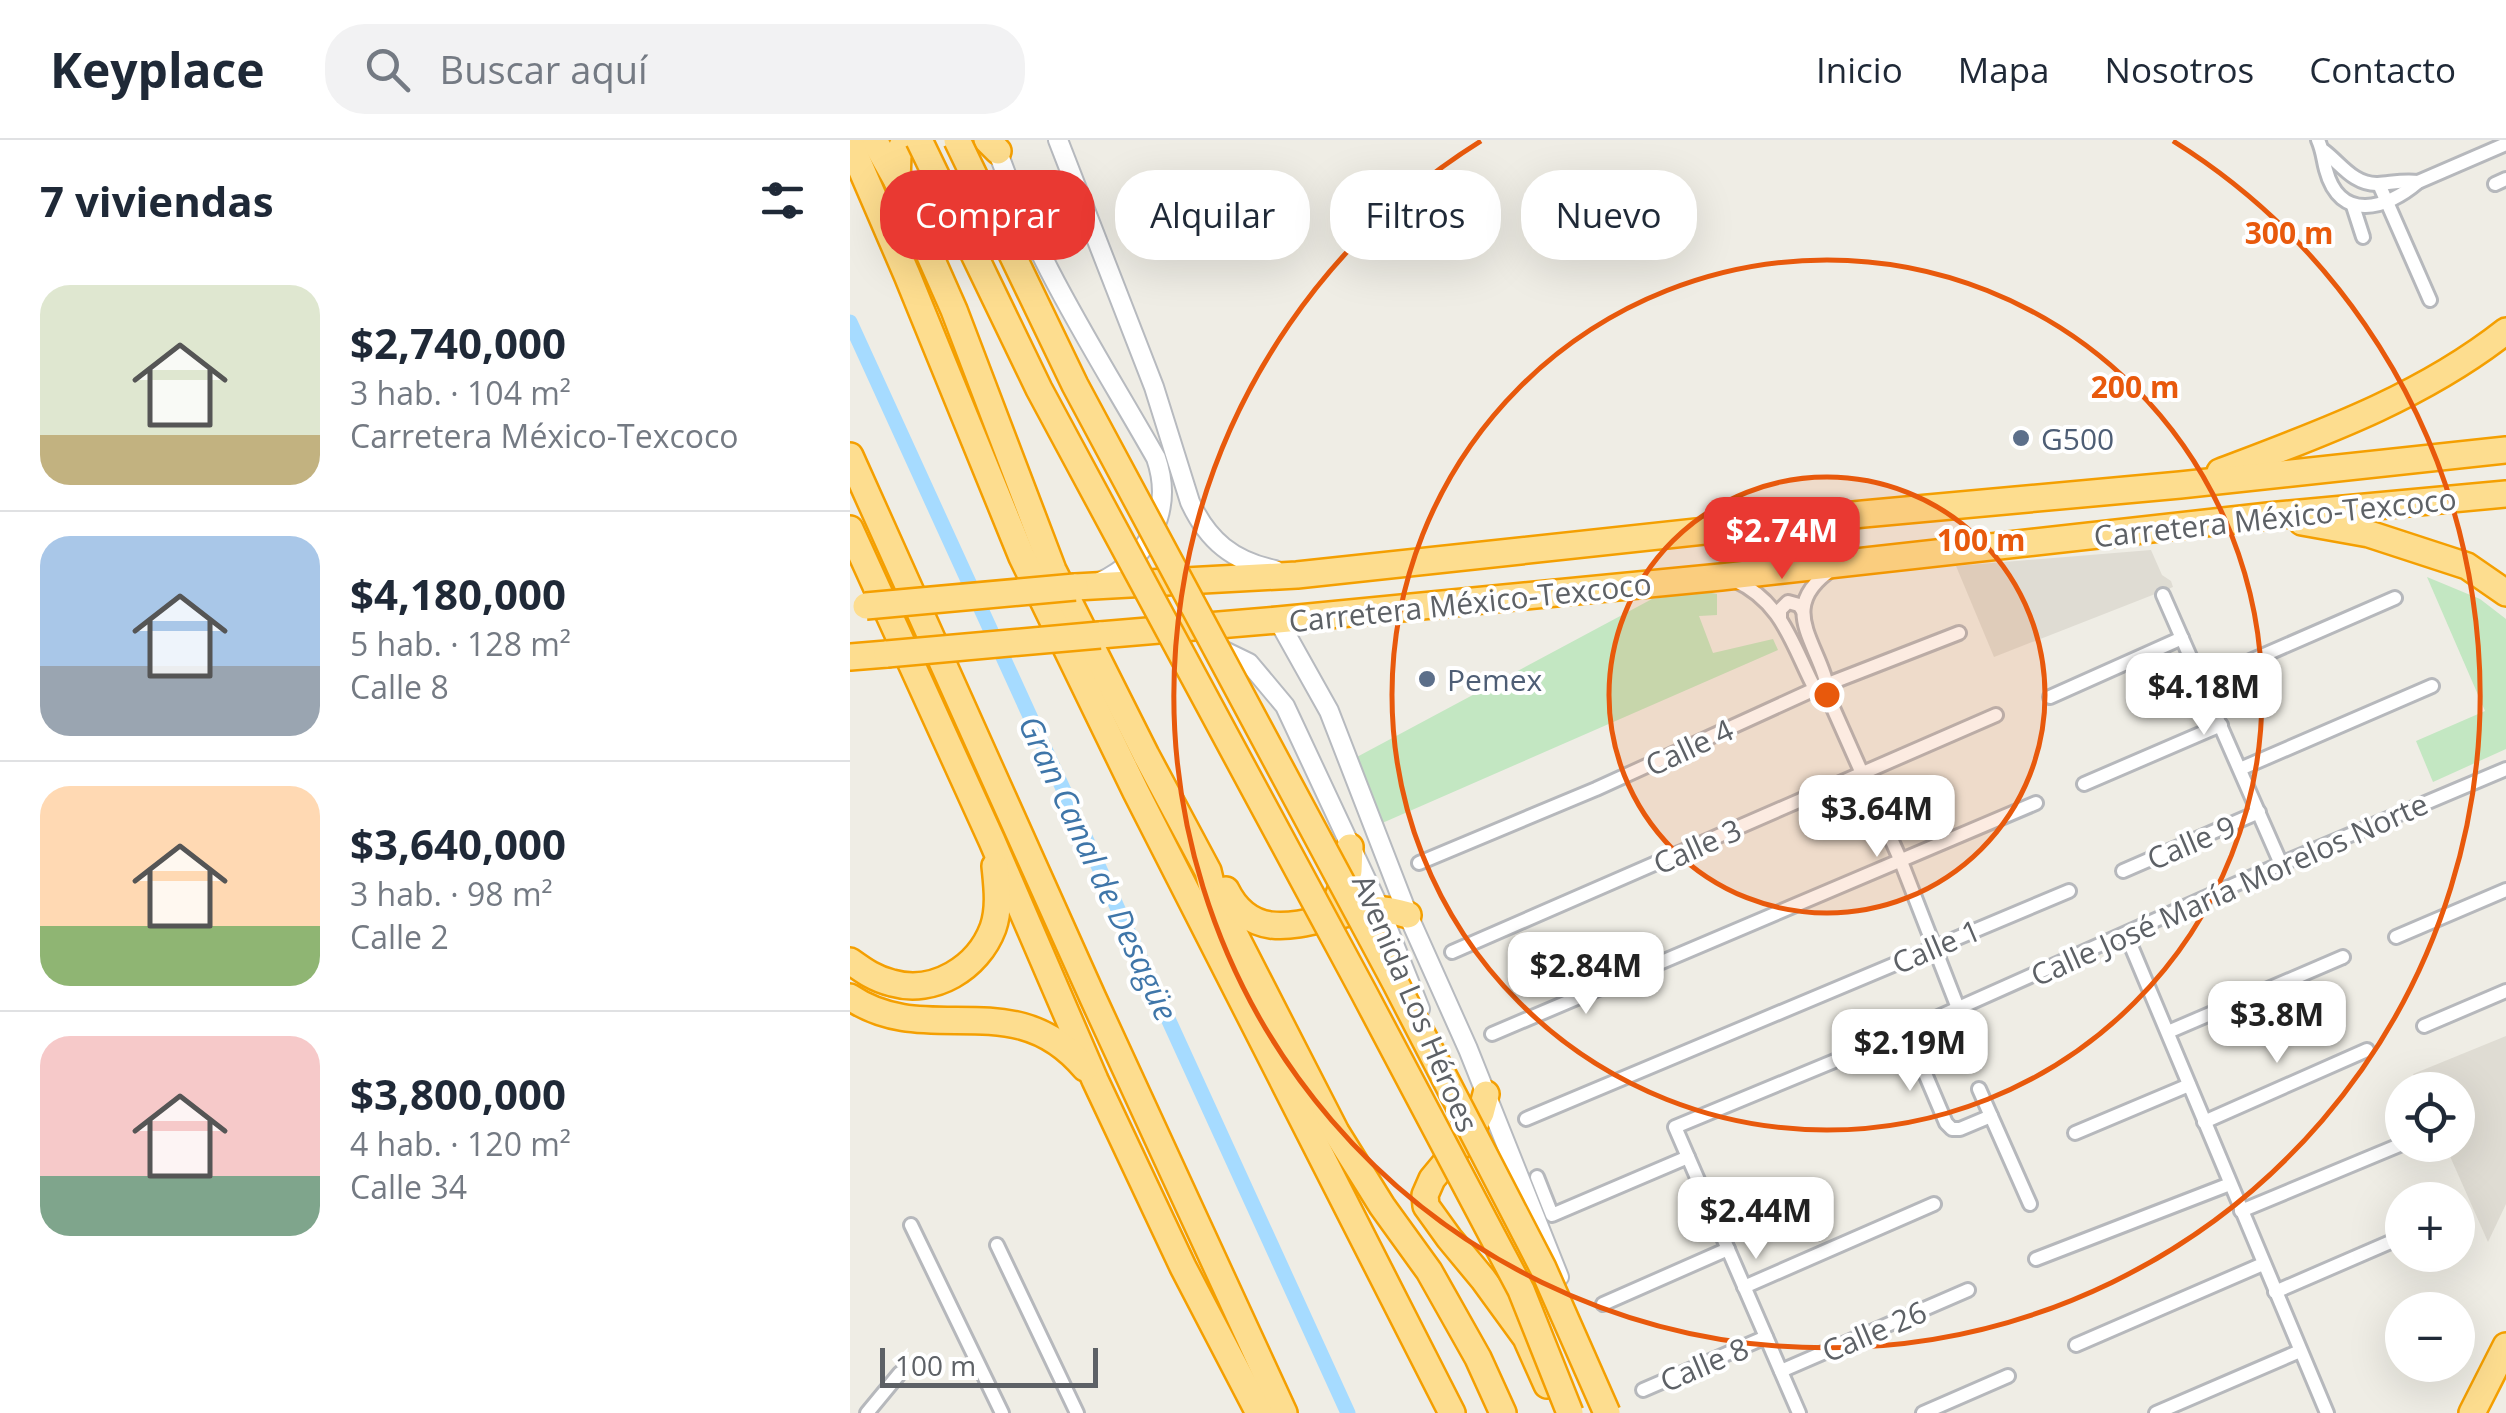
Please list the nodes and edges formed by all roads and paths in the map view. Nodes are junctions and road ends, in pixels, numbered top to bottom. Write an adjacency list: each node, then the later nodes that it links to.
1 (874, 140): 10 (highway)
2 (905, 140): 11 (highway)
3 (919, 140): 125 (highway, bridge)
4 (957, 140): 126 (highway, bridge)
5 (1058, 140): 27 (main road)
6 (850, 143): 122 (highway)
7 (993, 144): 29 (main road)
8 (2506, 144): 12 (street)
9 (2321, 146): 13 (street); 15 (street)
10 (891, 170)
11 (897, 170)
12 (2418, 182): 13 (street); 14 (street)
13 (2379, 184): 14 (street)
14 (2385, 202): 15 (street); 18 (street)
15 (2353, 206): 16 (street)
16 (2364, 237)
17 (932, 260): 58 (highway)
18 (2430, 300)
19 (2506, 332): 22 (highway)
20 (2506, 450): 22 (highway, Carretera México-Texcoco)
21 (850, 456): 121 (highway)
22 (2187, 484): 27 (highway, Carretera México-Texcoco)
23 (2506, 494): 24 (highway, Carretera México-Texcoco)
24 (2268, 516): 26 (highway, Carretera México-Texcoco); 30 (highway)
25 (850, 529): 53 (highway)
26 (1844, 564): 28 (highway, Carretera México-Texcoco); 34 (street)
27 (1297, 575): 29 (highway, Carretera México-Texcoco)
28 (1721, 577): 35 (street); 36 (highway, Carretera México-Texcoco)
29 (1083, 586): 33 (highway, Carretera México-Texcoco, bridge)
30 (2506, 593)
31 (2163, 596): 39 (street)
32 (2395, 598): 41 (street)
33 (858, 607)
34 (1803, 611): 35 (street); 43 (street)
35 (1780, 618): 43 (street)
36 (1278, 620): 37 (highway, Carretera México-Texcoco); 63 (main road, Avenida Los Héroes)
37 (1180, 628): 40 (highway, Carretera México-Texcoco, bridge); 54 (main road, Avenida Los Héroes)
38 (1959, 633): 43 (street, Calle 4)
39 (2182, 638): 41 (street); 44 (street)
40 (850, 657)
41 (2202, 682): 46 (street)
42 (2432, 686): 47 (street)
43 (1821, 687): 49 (street); 56 (street, Calle 4)
44 (2050, 697)
45 (1996, 715): 49 (street, Calle 3)
46 (2221, 724): 47 (street); 50 (street)
47 (2240, 769): 52 (street)
48 (2506, 769): 57 (street, Calle José María Morelos Norte)
49 (1862, 773): 55 (street); 68 (street, Calle 3)
50 (2084, 784)
51 (2036, 803): 55 (street)
52 (2259, 812): 57 (street); 59 (street, Calle 9)
53 (992, 841): 70 (highway); 79 (highway)
54 (1350, 847): 62 (main road, Avenida Los Héroes); 64 (highway)
55 (1900, 859): 67 (street); 77 (street)
56 (1419, 863)
57 (2281, 864): 65 (street, Calle José María Morelos Norte)
58 (1208, 871): 64 (highway); 98 (highway)
59 (2122, 871)
60 (2506, 890): 66 (street)
61 (2069, 891): 67 (street, Calle 1)
62 (1380, 909): 63 (highway); 64 (highway); 86 (main road, Avenida Los Héroes)
63 (1408, 915): 82 (main road, Avenida Los Héroes)
64 (1312, 922)
65 (2126, 934): 73 (street, Calle José María Morelos Norte); 76 (street)
66 (2396, 937)
67 (1935, 946): 73 (street); 84 (street, Calle 1)
68 (1452, 952)
69 (2343, 957): 76 (street)
70 (850, 962)
71 (2506, 991): 74 (street)
72 (850, 997): 79 (highway)
73 (1958, 1008): 75 (street, Calle José María Morelos Norte)
74 (2424, 1026)
75 (1906, 1031): 83 (street); 89 (street, Calle José María Morelos Norte)
76 (2168, 1032): 80 (street)
77 (1492, 1034)
78 (2367, 1050): 85 (street)
79 (1095, 1080): 120 (highway)
80 (2189, 1085): 85 (street); 87 (street)
81 (1979, 1088): 83 (street)
82 (1486, 1094): 86 (highway); 127 (main road, Avenida Los Héroes)
83 (1991, 1116): 94 (street)
84 (1526, 1120)
85 (2204, 1122): 91 (street)
86 (1471, 1132): 92 (main road, Avenida Los Héroes); 95 (highway)
87 (2075, 1133)
88 (2385, 1151): 96 (street)
89 (1688, 1156): 90 (street); 102 (street)
90 (1536, 1178)
91 (2230, 1184): 96 (street); 103 (street)
92 (1498, 1196): 95 (highway); 127 (main road, Avenida Los Héroes)
93 (1934, 1204): 105 (street)
94 (2030, 1204)
95 (1426, 1206): 98 (highway); 99 (highway)
96 (2241, 1211): 104 (street)
97 (910, 1226): 118 (street)
98 (1405, 1230): 99 (highway); 123 (highway)
99 (1449, 1238): 124 (highway)
100 (2385, 1244): 107 (street)
101 (997, 1246): 119 (street)
102 (1728, 1249): 105 (street); 108 (street)
103 (2036, 1259)
104 (2263, 1264): 107 (street); 110 (street)
105 (1744, 1287): 109 (street)
106 (1968, 1290): 113 (street, Calle 26)
107 (2275, 1292): 112 (street)
108 (1603, 1304)
109 (1766, 1337): 113 (street); 116 (street, Calle 8)
110 (2076, 1345)
111 (2506, 1346): 132 (highway)
112 (2300, 1351): 130 (street); 131 (street)
113 (1781, 1371): 128 (street)
114 (900, 1373): 117 (street)
115 (2008, 1376): 129 (street)
116 (1643, 1390)
117 (867, 1413)
118 (1002, 1413)
119 (1077, 1413)
120 (1259, 1413)
121 (1284, 1413)
122 (1452, 1413)
123 (1503, 1413)
124 (1559, 1413)
125 (1570, 1413)
126 (1607, 1413)
127 (1617, 1413)
128 (1799, 1413)
129 (1923, 1413)
130 (2156, 1413)
131 (2327, 1413)
132 (2472, 1413)

